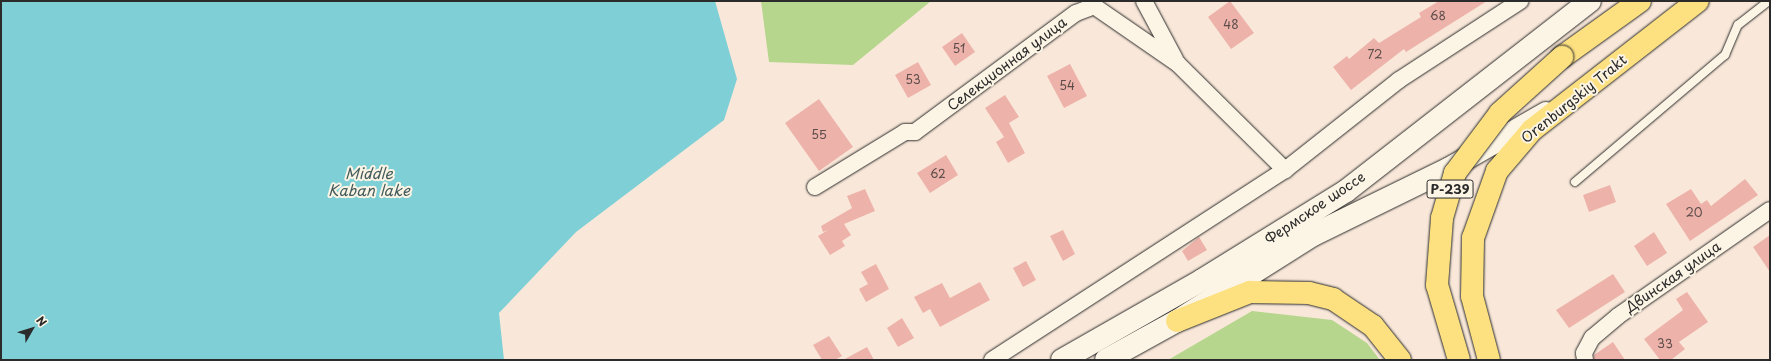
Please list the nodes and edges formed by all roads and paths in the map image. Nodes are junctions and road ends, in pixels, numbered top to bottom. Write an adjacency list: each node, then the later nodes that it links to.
1 (1144, 1): 7 (street)
2 (1520, 1): 9 (street)
3 (1590, 1): 16 (main road, Фермское шоссе)
4 (1640, 1): 19 (main road, Р-239, bridge)
5 (1698, 1): 8 (main road, Orenburgskiy Trakt / Р-239)
6 (1769, 1): 10 (lane)
7 (1178, 64): 9 (street); 11 (street, Селекционная улица)
8 (1574, 96): 13 (main road, Фермское шоссе); 20 (main road, Orenburgskiy Trakt / Р-239)
9 (1285, 170): 15 (street)
10 (1574, 182)
11 (815, 187)
12 (1770, 210): 14 (street, Двинская улица)
13 (1177, 321): 17 (main road, Фермское шоссе); 18 (main road)
14 (1584, 356)
15 (992, 360)
16 (1062, 360)
17 (1106, 360)
18 (1400, 360)
19 (1458, 360)
20 (1489, 360)

